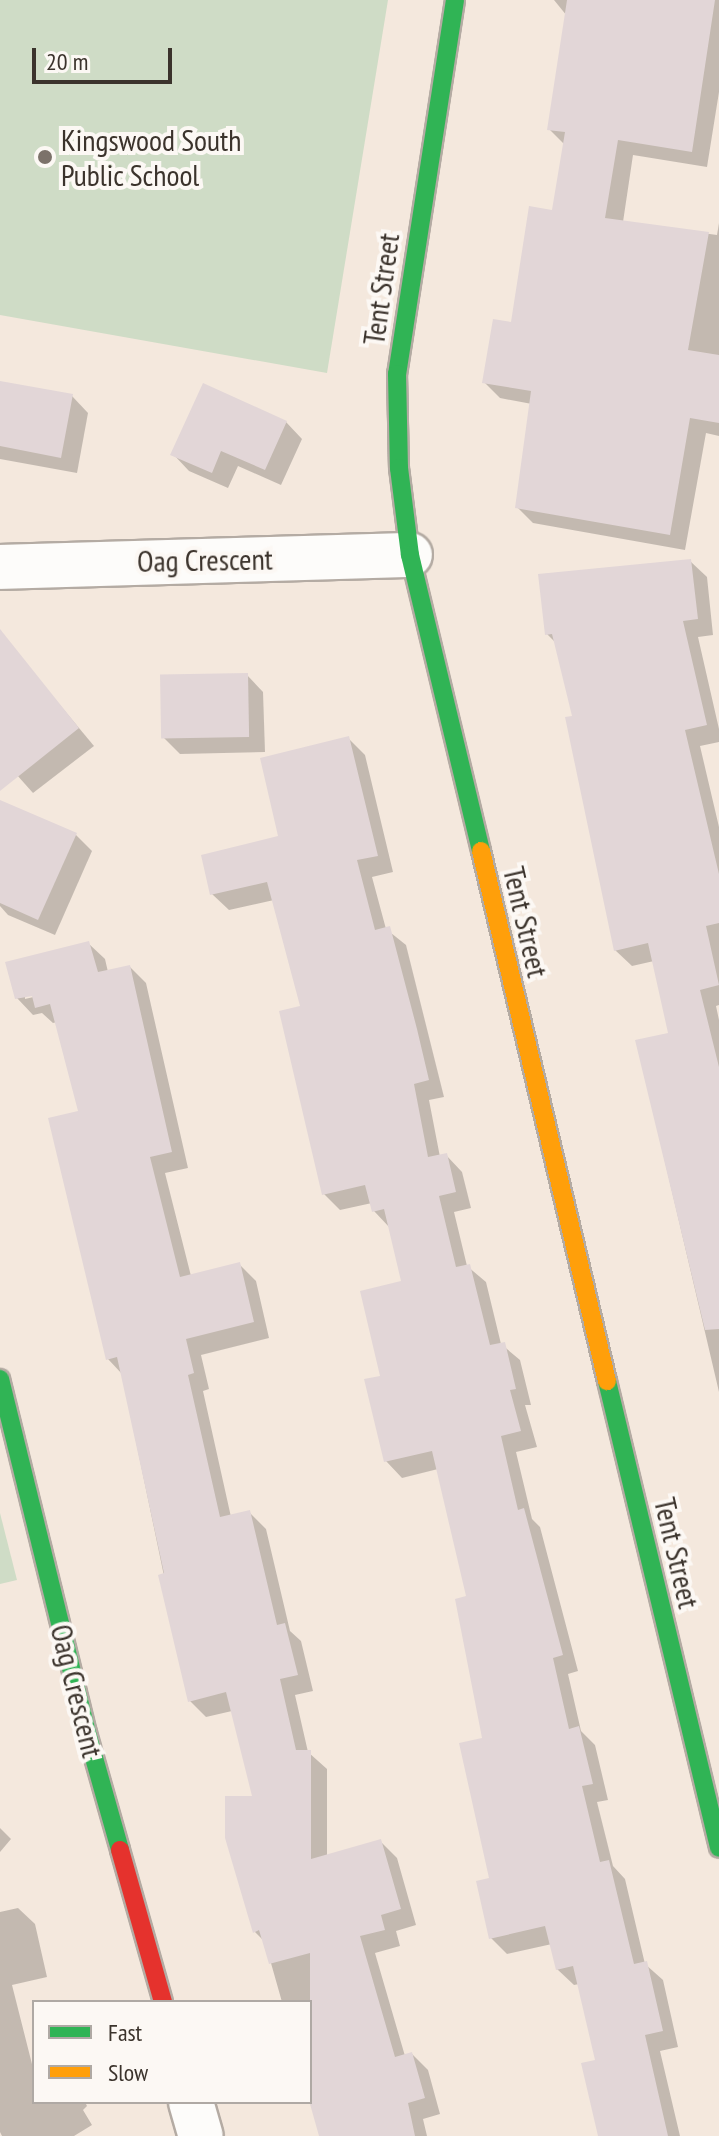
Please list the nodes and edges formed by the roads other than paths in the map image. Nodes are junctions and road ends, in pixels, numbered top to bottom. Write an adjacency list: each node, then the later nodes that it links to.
1 (455, 0): 2 (street, Tent Street)
2 (410, 555): 3 (street, Oag Crescent); 5 (street, Tent Street)
3 (0, 567)
4 (0, 1379): 6 (street, Oag Crescent)
5 (719, 1848)
6 (162, 2000)
7 (192, 2104): 8 (street)
8 (201, 2136)

